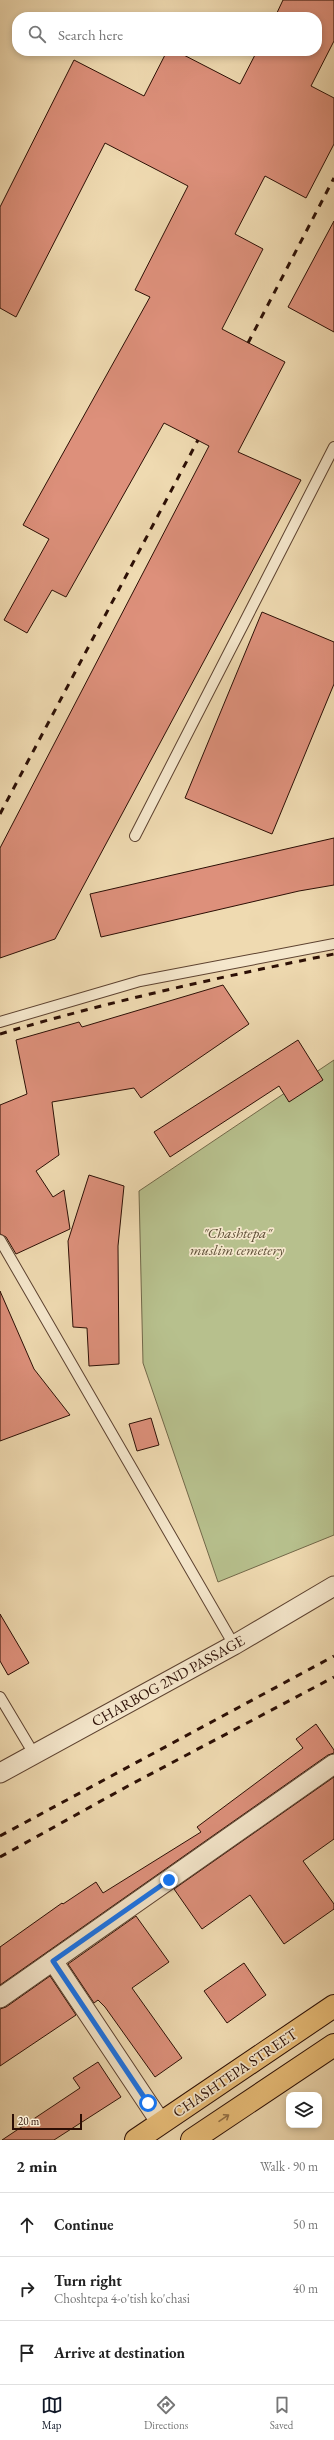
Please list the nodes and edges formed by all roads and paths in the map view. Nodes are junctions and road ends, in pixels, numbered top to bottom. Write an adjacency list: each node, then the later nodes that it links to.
1 (334, 447): 2 (lane)
2 (135, 836)
3 (334, 944): 4 (lane)
4 (0, 1022)
5 (0, 1240): 7 (lane)
6 (334, 1586): 7 (street, CHARBOG 2ND PASSAGE)
7 (234, 1645): 9 (street, CHARBOG 2ND PASSAGE)
8 (0, 1697): 9 (lane)
9 (34, 1754): 11 (street, CHARBOG 2ND PASSAGE)
10 (334, 1764): 12 (street)
11 (0, 1773)
12 (53, 1961): 13 (street); 16 (street)
13 (0, 1998)
14 (334, 2006): 16 (main road, CHASHTEPA STREET)
15 (334, 2045): 18 (main road, one-way to 15)
16 (161, 2123): 17 (main road, CHASHTEPA STREET)
17 (136, 2140)
18 (192, 2140)

